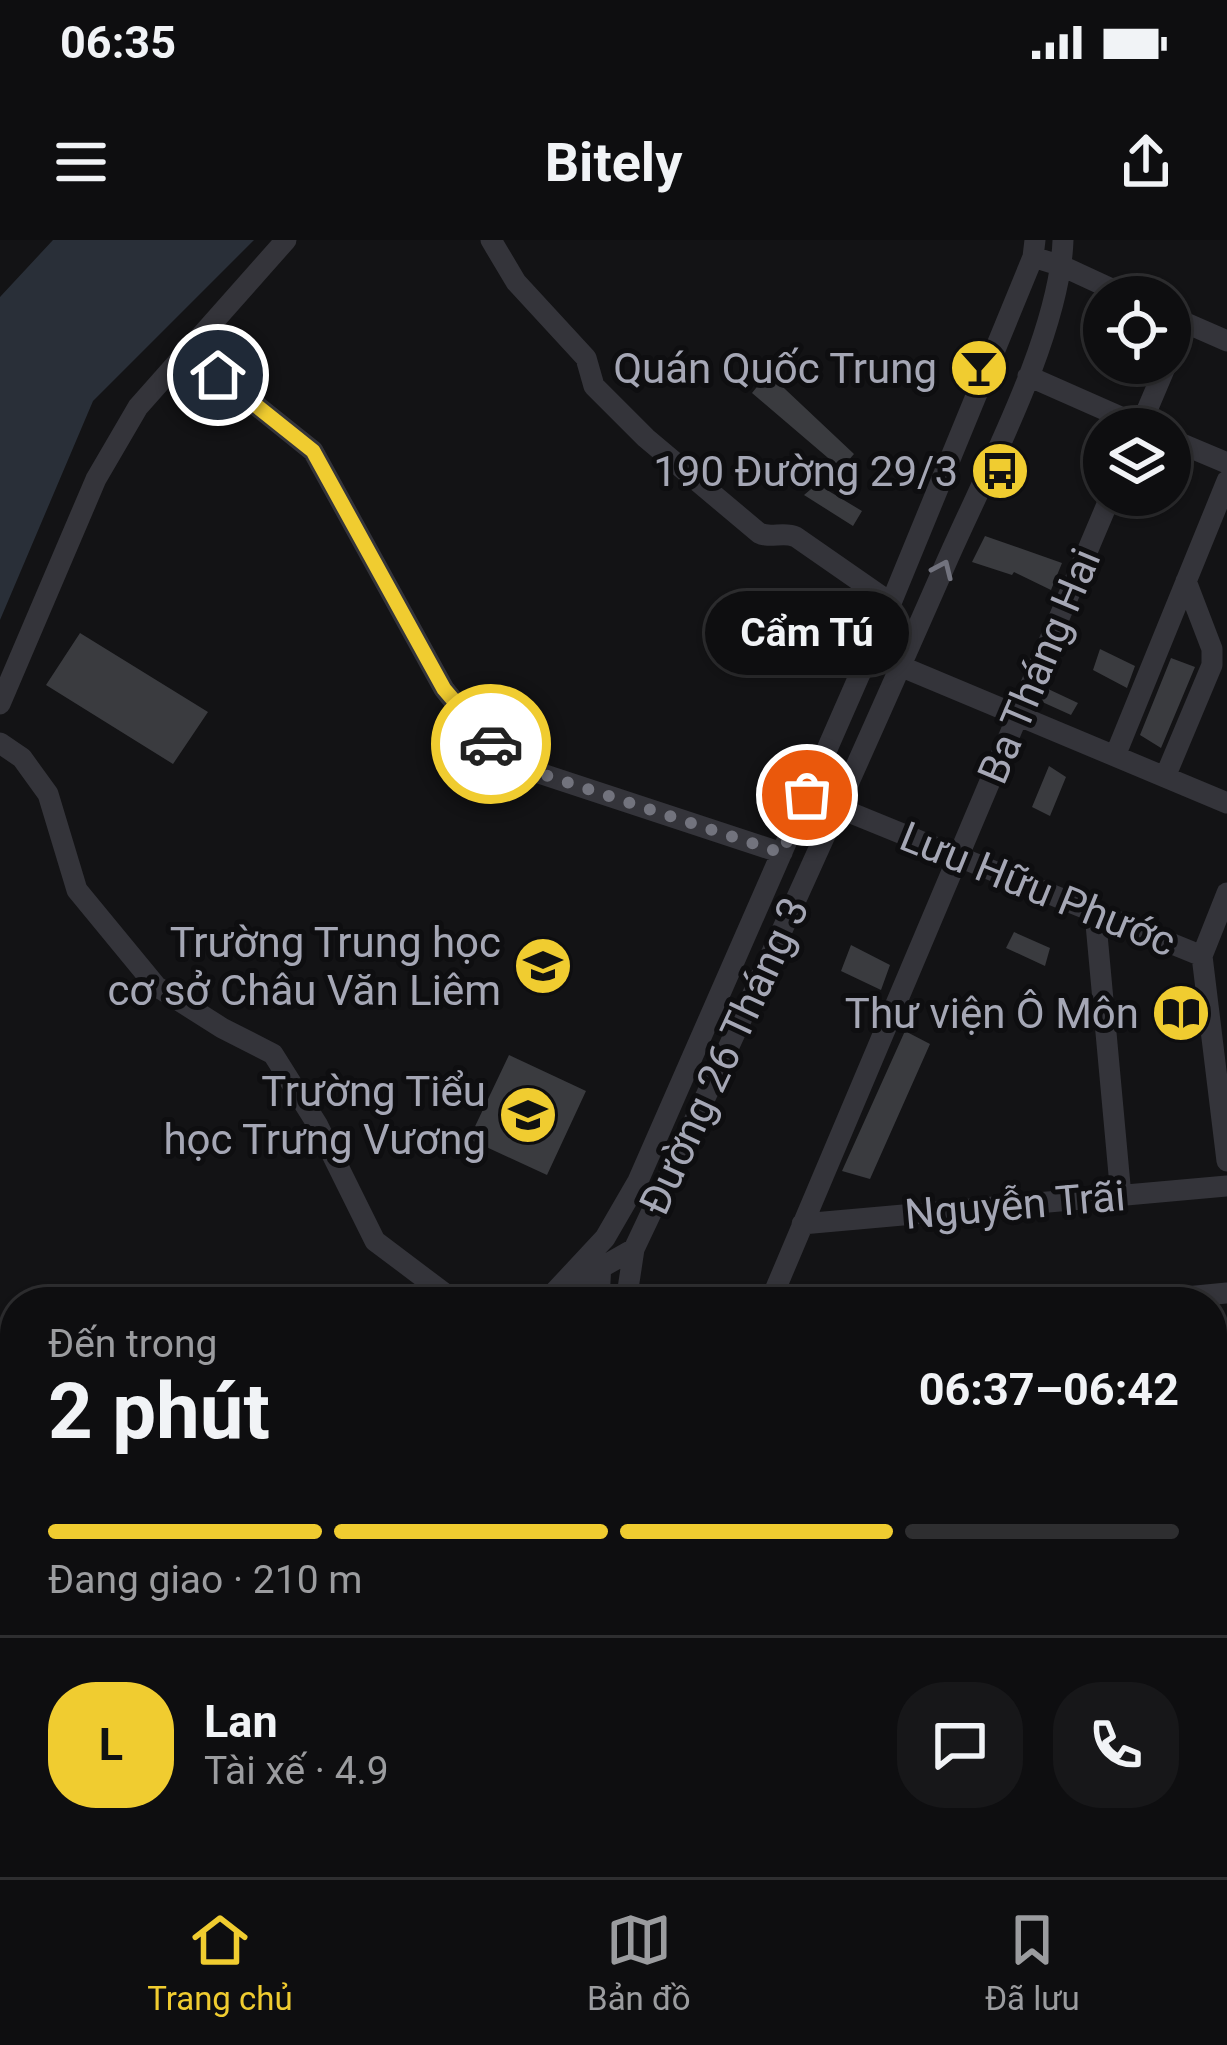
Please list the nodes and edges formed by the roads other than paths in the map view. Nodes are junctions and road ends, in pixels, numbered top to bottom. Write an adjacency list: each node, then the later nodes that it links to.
1 (286, 240): 9 (street)
2 (491, 240): 17 (street)
3 (1063, 240): 5 (street, Đường 26 Tháng 3)
4 (1034, 249): 5 (street); 17 (street, Đường 26 Tháng 3)
5 (1062, 266): 6 (street); 10 (street, Đường 26 Tháng 3)
6 (1084, 276)
7 (1191, 325): 8 (street)
8 (1227, 340)
9 (186, 349): 19 (street); 27 (street)
10 (1028, 376): 11 (street); 18 (street, Đường 26 Tháng 3, one-way to 10)
11 (1098, 408)
12 (1191, 448): 13 (street)
13 (1227, 463)
14 (1227, 481): 16 (street)
15 (1102, 516): 20 (street, Ba Tháng Hai)
16 (1186, 580): 22 (street); 23 (street)
17 (891, 603): 24 (street, Đường 26 Tháng 3)
18 (901, 666): 20 (street); 26 (street, Đường 26 Tháng 3)
19 (0, 704)
20 (1018, 715): 22 (street); 28 (street, Ba Tháng Hai)
21 (0, 743): 40 (street)
22 (1115, 756): 23 (street)
23 (1165, 777): 25 (street)
24 (807, 795): 26 (street, Lưu Hữu Phước); 27 (street, Đường 26 Tháng 3)
25 (1227, 803)
26 (838, 807): 28 (street, Lưu Hữu Phước); 38 (street, Đường 26 Tháng 3)
27 (782, 853): 37 (street, Đường 26 Tháng 3)
28 (958, 856): 30 (street, Lưu Hữu Phước); 36 (street, Ba Tháng Hai)
29 (1227, 893): 31 (street)
30 (1095, 913): 31 (street, Lưu Hữu Phước); 35 (street)
31 (1202, 956): 32 (street)
32 (1219, 1029): 33 (street)
33 (1227, 1161)
34 (1227, 1186): 35 (street, Nguyễn Trãi)
35 (1121, 1196): 36 (street, Nguyễn Trãi)
36 (802, 1225): 45 (street, Ba Tháng Hai)
37 (605, 1238): 39 (street); 41 (street)
38 (634, 1250): 39 (street); 44 (street, Đường 26 Tháng 3)
39 (599, 1268): 42 (street); 43 (street)
40 (437, 1287)
41 (558, 1287)
42 (568, 1287)
43 (599, 1287)
44 (628, 1287)
45 (776, 1287)

